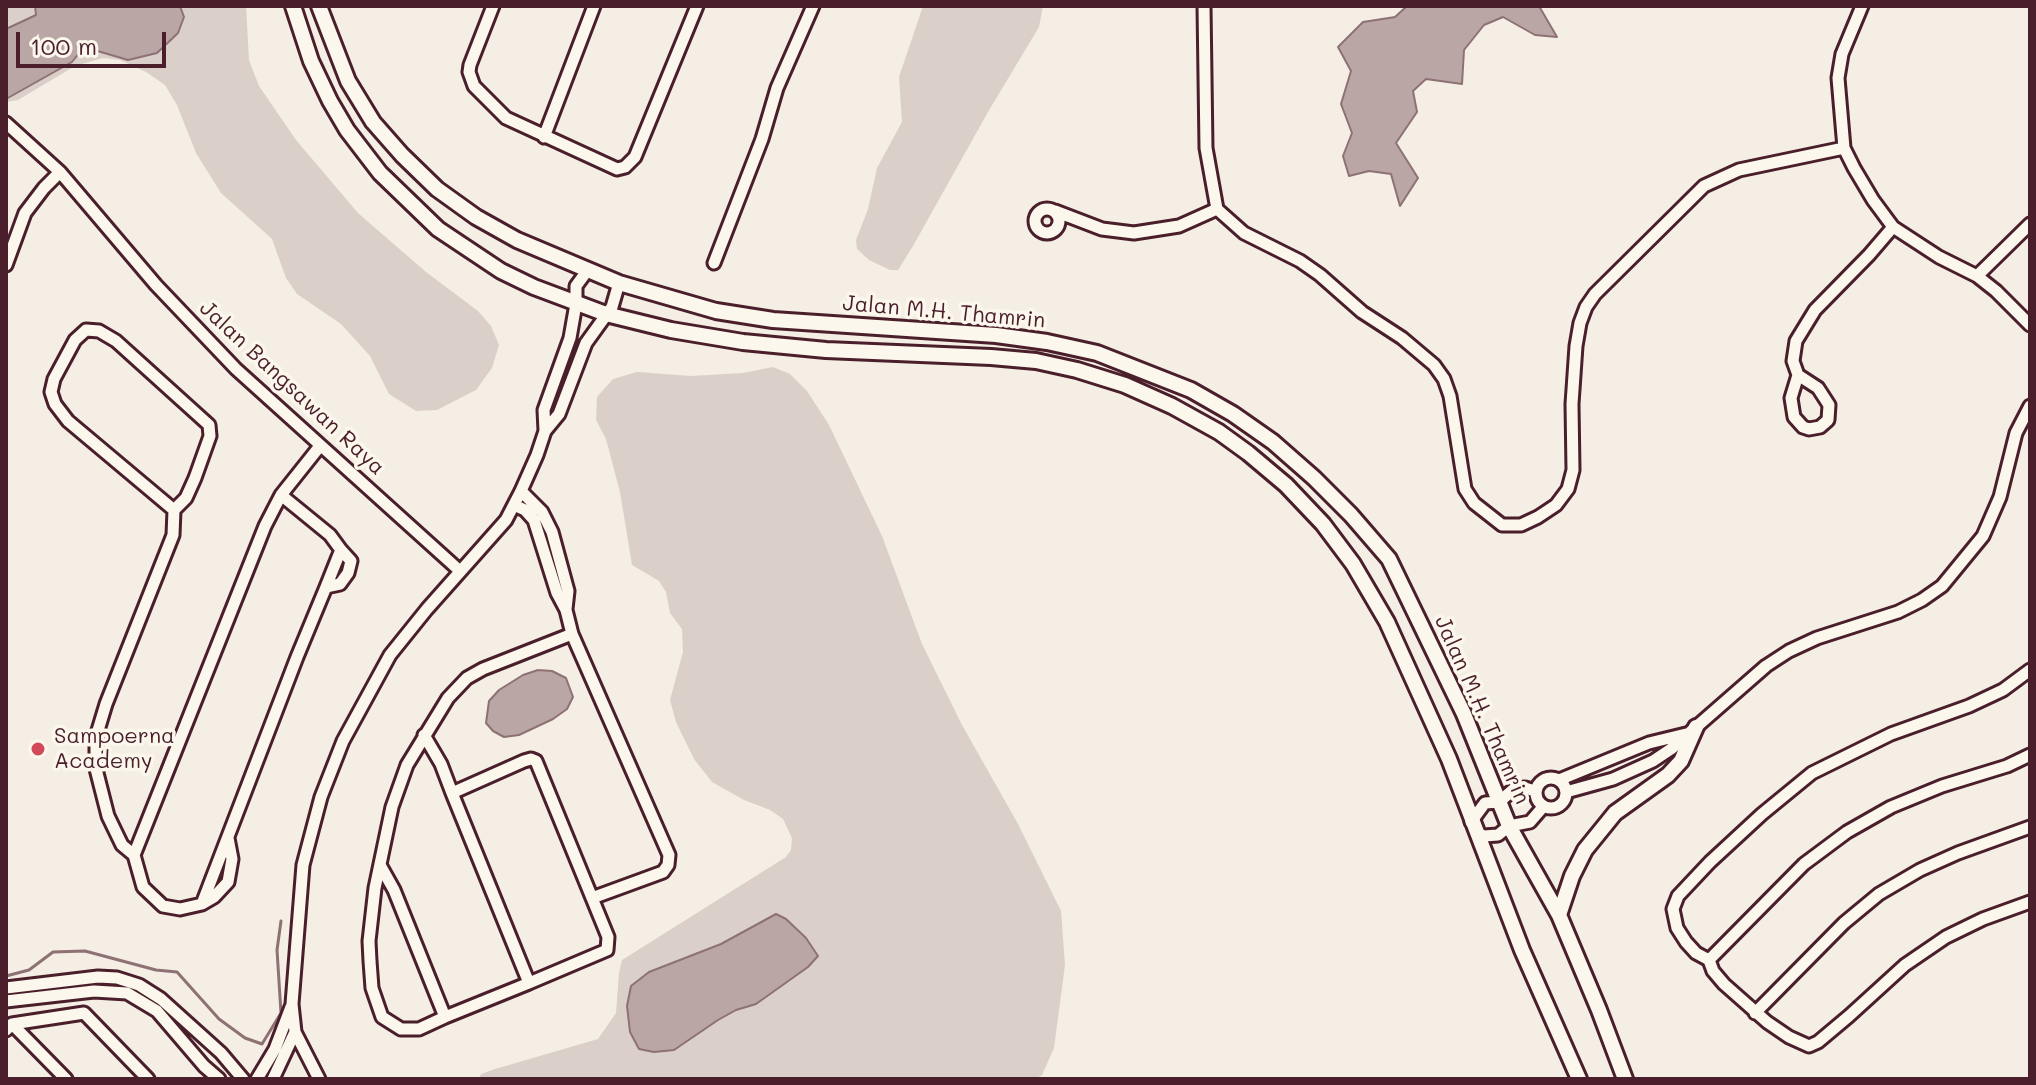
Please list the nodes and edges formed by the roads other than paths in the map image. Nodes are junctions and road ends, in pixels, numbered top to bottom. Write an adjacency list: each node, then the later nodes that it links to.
1 (293, 6): 22 (main road, Jalan M.H. Thamrin)
2 (319, 6): 19 (main road, Jalan M.H. Thamrin)
3 (493, 6): 10 (street)
4 (594, 6): 10 (street)
5 (697, 6): 10 (street)
6 (813, 6): 17 (street)
7 (1204, 6): 13 (street)
8 (1862, 6): 11 (street)
9 (6, 123): 12 (street, Jalan Bangsawan Raya)
10 (544, 137)
11 (1844, 148): 13 (street); 16 (street)
12 (60, 172): 18 (street); 28 (street, Jalan Bangsawan Raya)
13 (1217, 209): 14 (street)
14 (1055, 211)
15 (2030, 224): 20 (street)
16 (1893, 227): 20 (street); 25 (street)
17 (714, 263)
18 (6, 265)
19 (587, 271): 21 (main road, Jalan M.H. Thamrin); 22 (street)
20 (1977, 276): 24 (street)
21 (619, 283): 23 (street); 48 (main road, Jalan M.H. Thamrin)
22 (576, 304): 23 (main road, Jalan M.H. Thamrin); 27 (street)
23 (606, 314): 27 (street); 51 (main road, Jalan M.H. Thamrin)
24 (2030, 325)
25 (1798, 375): 25 (street)
26 (2030, 406): 39 (street)
27 (545, 431): 29 (street)
28 (320, 446): 30 (street); 35 (street, Jalan Bangsawan Raya)
29 (521, 491): 31 (street); 33 (street)
30 (281, 495): 53 (street); 53 (street)
31 (514, 505): 34 (street); 35 (street)
32 (174, 510): 32 (street); 53 (street)
33 (557, 550): 34 (street); 36 (street)
34 (543, 551): 36 (street)
35 (460, 571): 62 (street)
36 (566, 610): 37 (street)
37 (572, 634): 40 (street); 55 (street)
38 (2030, 670): 58 (street)
39 (1692, 730): 42 (street); 44 (street); 57 (main road)
40 (424, 735): 47 (street); 54 (street)
41 (2030, 755): 58 (street)
42 (1598, 764): 43 (street); 44 (street)
43 (1559, 780): 45 (street); 46 (street)
44 (1606, 781): 46 (street)
45 (1535, 791): 48 (street); 49 (street)
46 (1566, 792): 49 (street)
47 (452, 793): 55 (street); 59 (street)
48 (1499, 802): 50 (main road, Jalan M.H. Thamrin); 51 (street)
49 (1543, 807): 50 (street)
50 (1509, 826): 51 (street); 57 (main road, Jalan M.H. Thamrin)
51 (1474, 827): 76 (main road, Jalan M.H. Thamrin)
52 (2030, 827): 63 (street)
53 (134, 855)
54 (380, 865): 64 (street); 64 (street)
55 (592, 898): 59 (street)
56 (2030, 902): 63 (street)
57 (1559, 915): 77 (main road, Jalan M.H. Thamrin)
58 (1709, 960): 63 (street)
59 (529, 983): 64 (street)
60 (6, 988): 67 (street)
61 (6, 1001): 68 (street)
62 (292, 1004): 66 (street); 73 (street)
63 (1755, 1013)
64 (445, 1017)
65 (9, 1027): 70 (street); 71 (street)
66 (295, 1032): 74 (street); 75 (street)
67 (199, 1035): 68 (street); 69 (street)
68 (189, 1046): 72 (street)
69 (237, 1077)
70 (66, 1079)
71 (148, 1079)
72 (219, 1079)
73 (257, 1079)
74 (273, 1079)
75 (319, 1079)
76 (1579, 1079)
77 (1625, 1079)

